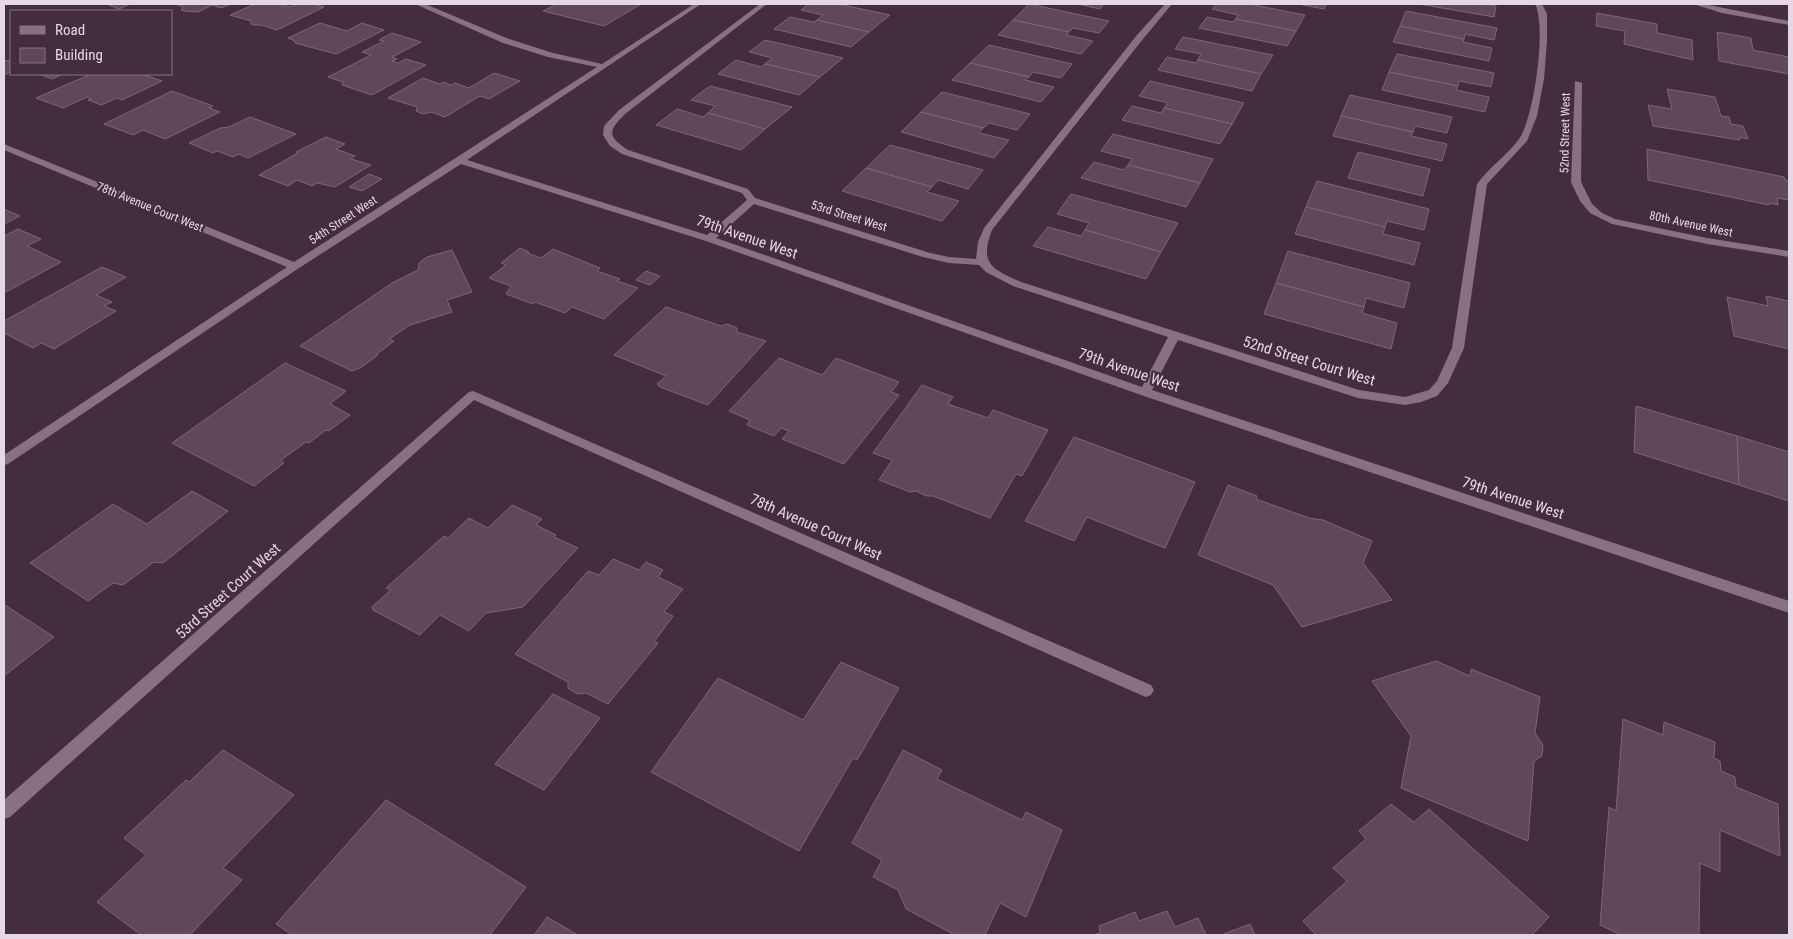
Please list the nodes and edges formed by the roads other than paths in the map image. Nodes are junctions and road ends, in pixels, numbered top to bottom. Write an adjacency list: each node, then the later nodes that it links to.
1 (419, 4): 8 (street)
2 (698, 4): 8 (street, 54th Street West)
3 (764, 4): 12 (street, 53rd Street West)
4 (1169, 4): 16 (street)
5 (1539, 4): 18 (street, 52nd Street Court West)
6 (1697, 4): 7 (street)
7 (1789, 23)
8 (602, 66): 11 (street, 54th Street West)
9 (1578, 83): 13 (street, 52nd Street West)
10 (4, 148): 17 (street, 78th Avenue Court West)
11 (460, 161): 14 (street, 79th Avenue West); 17 (street, 54th Street West)
12 (752, 200): 14 (street); 16 (street, 53rd Street West)
13 (1592, 210): 15 (street, 80th Avenue West)
14 (709, 239): 19 (street, 79th Avenue West)
15 (1789, 254)
16 (984, 262): 18 (street, 52nd Street Court West)
17 (296, 266): 21 (street, 54th Street West)
18 (1175, 334): 19 (street)
19 (1145, 392): 22 (street, 79th Avenue West)
20 (473, 395): 23 (street, 78th Avenue Court West); 24 (street, 53rd Street Court West)
21 (4, 461)
22 (1789, 607)
23 (1146, 690)
24 (4, 811)

